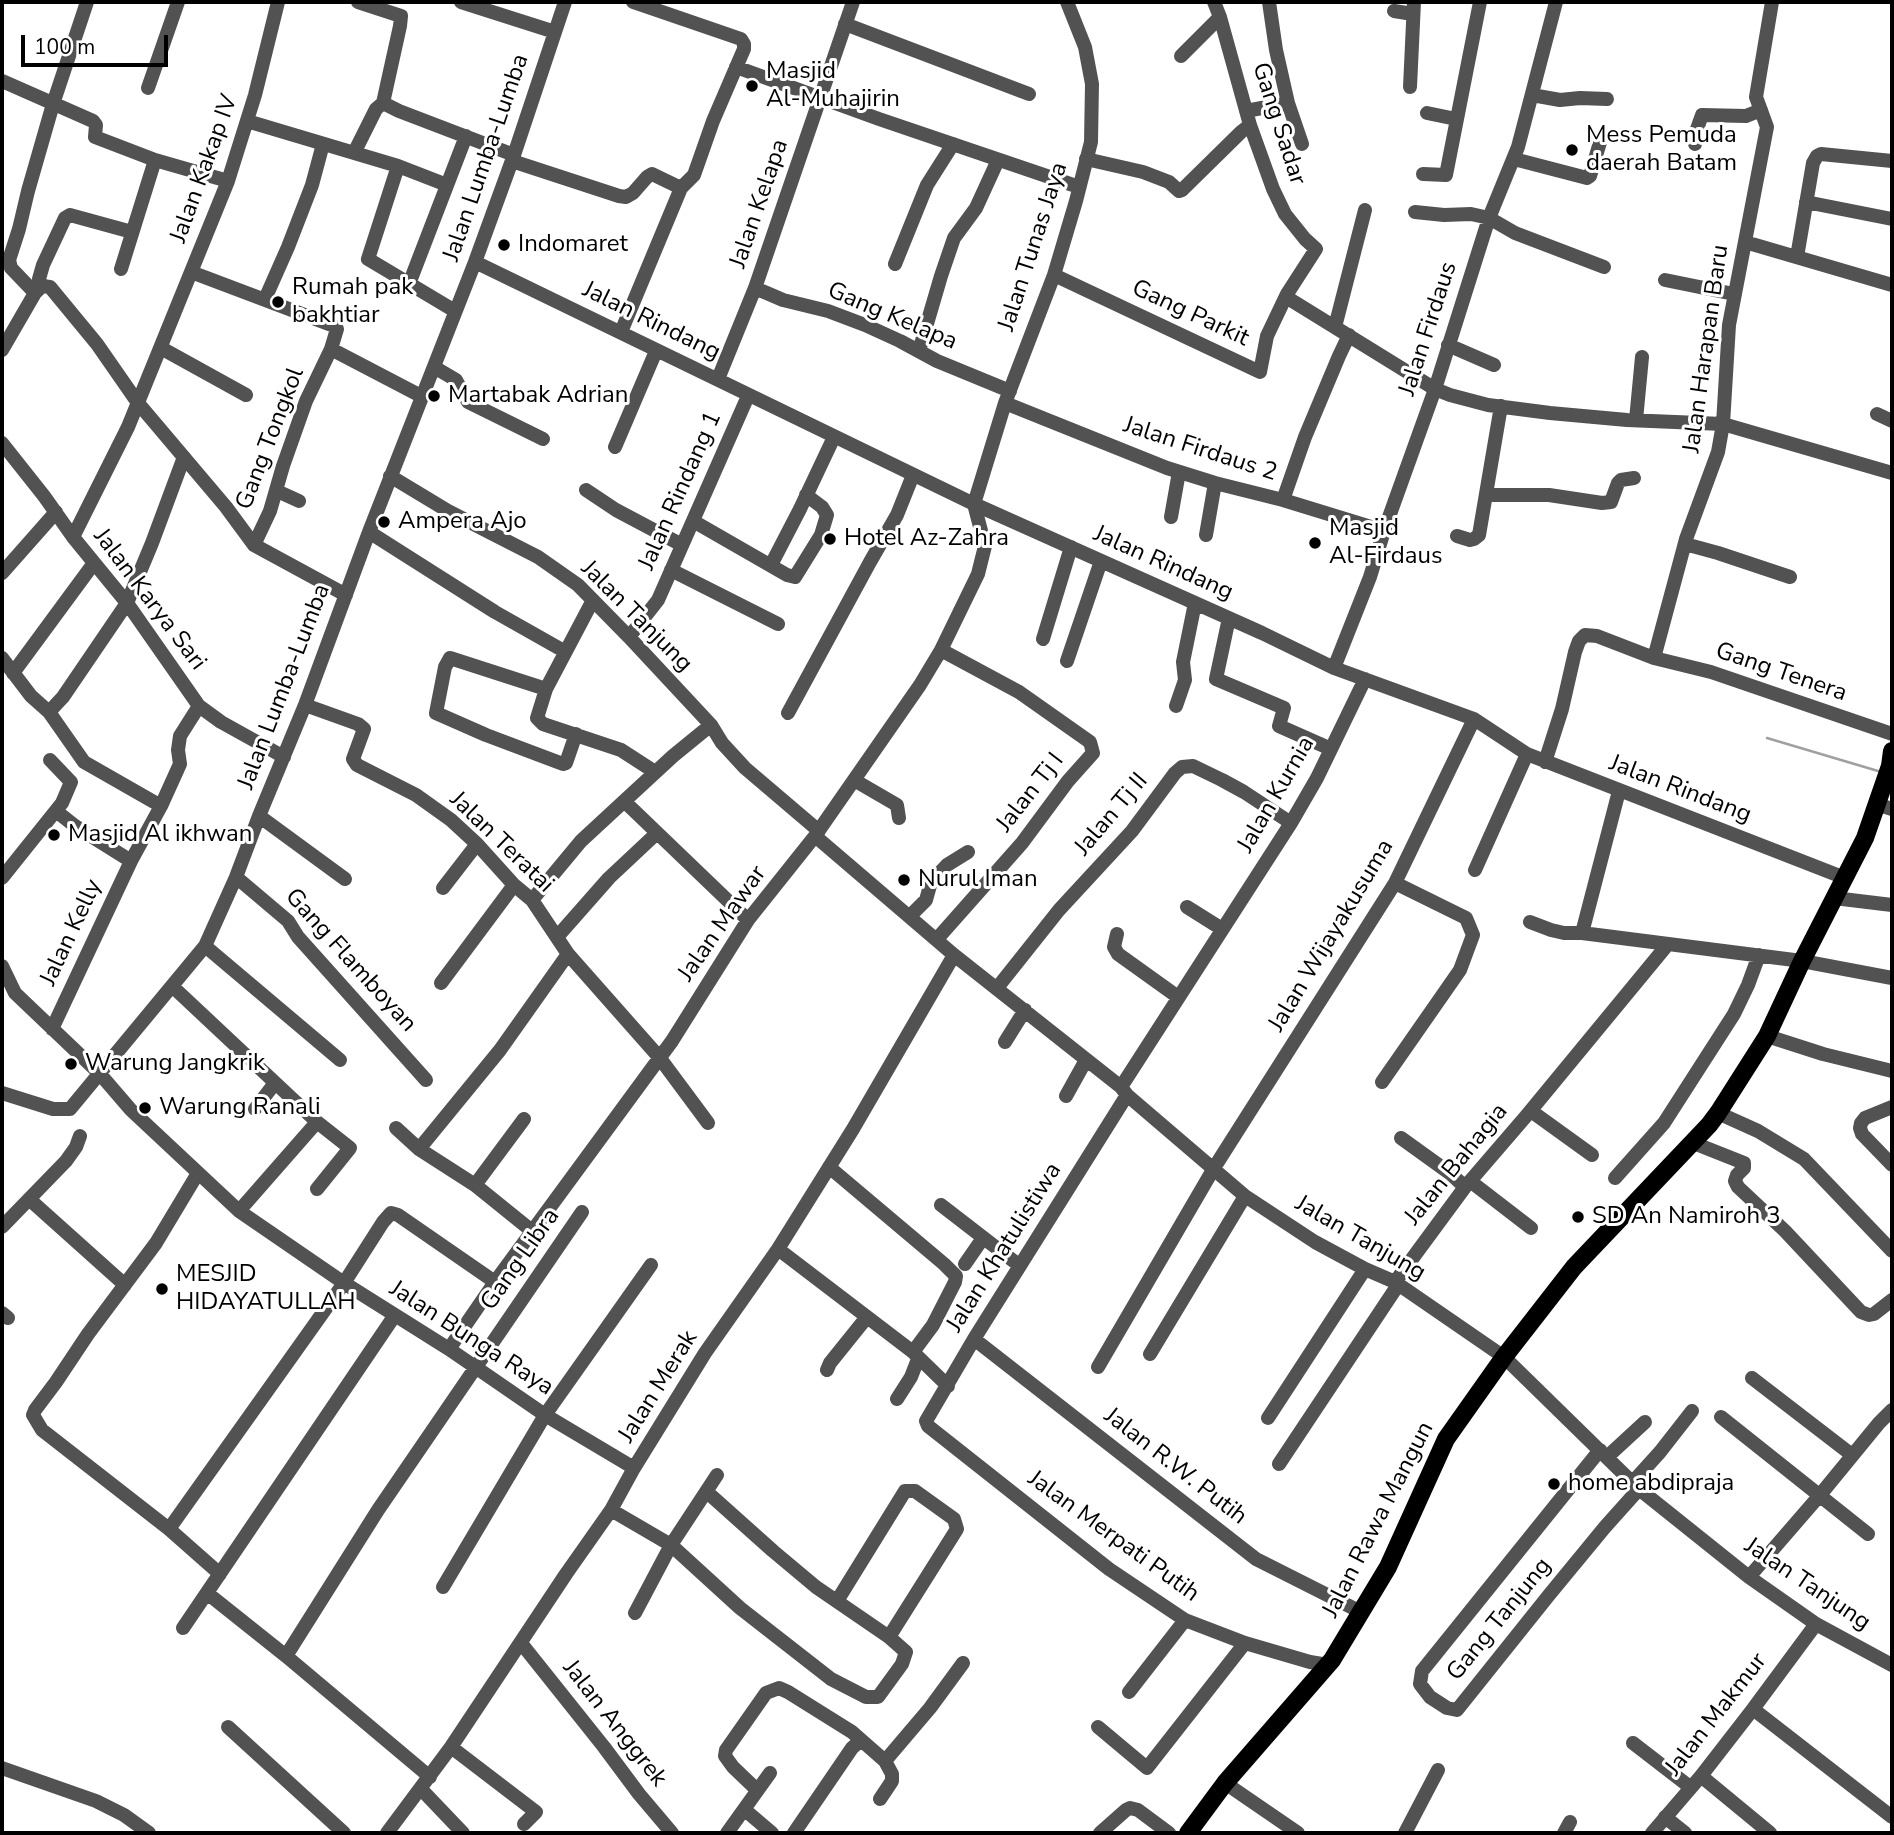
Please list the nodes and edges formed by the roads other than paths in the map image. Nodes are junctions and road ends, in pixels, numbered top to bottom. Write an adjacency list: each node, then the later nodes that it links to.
1 (87, 2): 31 (street)
2 (178, 2): 24 (street)
3 (278, 2): 36 (street, Jalan Kakap IV)
4 (361, 2): 29 (street)
5 (461, 2): 19 (street)
6 (565, 2): 19 (street, Jalan Lumba-Lumba)
7 (633, 2): 21 (street)
8 (853, 2): 18 (street, Jalan Kelapa)
9 (1067, 2): 45 (street, Jalan Tunas Jaya)
10 (1214, 2): 17 (street, Gang Sadar)
11 (1269, 2): 30 (street)
12 (1480, 2): 35 (street)
13 (1556, 2): 26 (street, Jalan Firdaus)
14 (1772, 2): 32 (street, Jalan Harapan Baru)
15 (1414, 8): 16 (street); 23 (street)
16 (1394, 11)
17 (1220, 18): 20 (street); 34 (street, Gang Sadar)
18 (845, 24): 25 (street); 27 (street, Jalan Kelapa)
19 (555, 32): 44 (street, Jalan Lumba-Lumba)
20 (1181, 56)
21 (736, 67): 27 (street); 55 (street)
22 (2, 81): 31 (street)
23 (1409, 87)
24 (148, 88)
25 (1029, 93)
26 (1532, 95): 28 (street); 46 (street, Jalan Firdaus)
27 (820, 97): 40 (street); 74 (street, Jalan Kelapa)
28 (1607, 99)
29 (383, 103): 37 (street); 43 (street)
30 (1289, 103): 34 (street); 41 (street)
31 (53, 104): 47 (street); 75 (street)
32 (1761, 110): 42 (street); 62 (street, Jalan Harapan Baru)
33 (1427, 113): 35 (street)
34 (1248, 118): 45 (street); 63 (street, Gang Sadar)
35 (1456, 119): 51 (street)
36 (247, 121): 39 (street); 52 (street, Jalan Kakap IV)
37 (466, 136): 44 (street); 53 (street)
38 (1601, 139): 46 (street)
39 (323, 144): 43 (street); 78 (street)
40 (953, 144): 48 (street); 66 (street)
41 (1302, 144)
42 (1695, 144)
43 (354, 153): 50 (street)
44 (513, 158): 55 (street); 65 (street, Jalan Lumba-Lumba)
45 (1086, 159): 54 (street, Jalan Tunas Jaya)
46 (1514, 159): 59 (street, Jalan Firdaus)
47 (155, 160): 52 (street); 61 (street)
48 (998, 160): 54 (street); 88 (street)
49 (1892, 161): 56 (street)
50 (398, 166): 53 (street); 72 (street)
51 (1423, 174)
52 (228, 181): 69 (street, Jalan Kakap IV)
53 (447, 185): 72 (street)
54 (1079, 187): 70 (street, Jalan Tunas Jaya)
55 (681, 188): 81 (street)
56 (1806, 202): 60 (street); 64 (street)
57 (1365, 210): 80 (street)
58 (1415, 212): 59 (street)
59 (1489, 218): 67 (street); 83 (street, Jalan Firdaus)
60 (1892, 219)
61 (132, 232): 68 (street); 75 (street)
62 (1745, 242): 64 (street); 76 (street, Jalan Harapan Baru)
63 (1316, 249): 77 (street, Gang Parkit)
64 (1797, 257): 73 (street)
65 (475, 262): 79 (street, Jalan Lumba-Lumba); 81 (street, Jalan Rindang)
66 (895, 264)
67 (1604, 267)
68 (121, 270)
69 (191, 272): 78 (street, Gang Tongkol); 84 (street, Jalan Kakap IV)
70 (1054, 275): 77 (street, Gang Parkit); 97 (street, Jalan Tunas Jaya)
71 (1665, 280): 76 (street)
72 (409, 284): 79 (street)
73 (1892, 285)
74 (755, 288): 88 (street, Gang Kelapa); 92 (street, Jalan Kelapa)
75 (38, 289): 86 (street); 98 (street)
76 (1734, 294): 103 (street, Jalan Harapan Baru)
77 (1286, 297): 80 (street)
78 (265, 299): 85 (street, Gang Tongkol)
79 (455, 311): 91 (street, Jalan Lumba-Lumba)
80 (1335, 327): 82 (street)
81 (621, 332): 87 (street, Jalan Rindang)
82 (1349, 335): 93 (street); 120 (street)
83 (1448, 345): 90 (street); 93 (street, Jalan Firdaus)
84 (161, 348): 94 (street); 98 (street, Jalan Kakap IV)
85 (331, 349): 95 (street, Gang Tongkol); 116 (street, Gang Tongkol)
86 (2, 350)
87 (656, 351): 92 (street, Jalan Rindang); 107 (street)
88 (919, 351): 97 (street, Gang Kelapa)
89 (1642, 357): 101 (street)
90 (1494, 365)
91 (434, 368): 95 (street, Jalan Lumba-Lumba); 105 (street)
92 (718, 379): 96 (street, Jalan Rindang)
93 (1435, 389): 99 (street); 126 (street, Jalan Firdaus)
94 (246, 395)
95 (421, 396): 112 (street, Jalan Lumba-Lumba)
96 (748, 396): 104 (street, Jalan Rindang); 124 (street, Jalan Rindang 1)
97 (1008, 397): 109 (street, Jalan Firdaus 2); 121 (street, Jalan Tunas Jaya)
98 (138, 403): 108 (street); 129 (street, Jalan Kakap IV)
99 (1501, 406): 101 (street); 118 (street)
100 (1877, 414): 102 (street)
101 (1636, 420): 103 (street)
102 (1892, 421)
103 (1724, 424): 110 (street); 130 (street, Jalan Harapan Baru)
104 (834, 437): 111 (street, Jalan Rindang); 117 (street)
105 (543, 439)
106 (2, 443): 122 (street, Jalan Karya Sari)
107 (615, 447)
108 (184, 457): 131 (street); 142 (street)
109 (1179, 472): 114 (street, Jalan Firdaus 2); 123 (street)
110 (1892, 473)
111 (913, 475): 121 (street, Jalan Rindang); 161 (street)
112 (390, 476): 125 (street, Jalan Lumba-Lumba); 141 (street, Jalan Tanjung)
113 (1634, 478): 118 (street)
114 (1215, 483): 120 (street, Jalan Firdaus 2); 127 (street)
115 (586, 490): 132 (street)
116 (277, 491): 119 (street); 131 (street, Gang Tongkol)
117 (806, 495): 136 (street); 136 (street)
118 (1486, 495): 128 (street)
119 (299, 500)
120 (1283, 500): 126 (street, Jalan Firdaus 2)
121 (974, 504): 133 (street, Jalan Rindang); 148 (street, Jalan Mawar)
122 (56, 512): 129 (street, Jalan Karya Sari); 138 (street)
123 (1171, 517)
124 (693, 521): 132 (street, Jalan Rindang 1); 136 (street)
125 (369, 531): 140 (street, Jalan Lumba-Lumba); 149 (street)
126 (1384, 531): 153 (street, Jalan Firdaus)
127 (1206, 535)
128 (1457, 536)
129 (73, 537): 135 (street, Jalan Karya Sari)
130 (1685, 544): 139 (street); 151 (street, Jalan Harapan Baru)
131 (254, 545): 140 (street)
132 (682, 545): 137 (street, Jalan Rindang 1)
133 (1071, 547): 134 (street, Jalan Rindang); 147 (street)
134 (1101, 561): 143 (street, Jalan Rindang); 152 (street)
135 (94, 563): 142 (street, Jalan Karya Sari); 154 (street)
136 (771, 565)
137 (671, 570): 145 (street); 146 (street, Jalan Rindang 1)
138 (2, 573)
139 (1790, 577)
140 (346, 595): 157 (street, Jalan Lumba-Lumba)
141 (593, 600): 146 (street, Jalan Tanjung); 149 (street)
142 (127, 603): 158 (street, Jalan Karya Sari); 160 (street)
143 (1195, 603): 144 (street, Jalan Rindang); 159 (street)
144 (1229, 618): 153 (street, Jalan Rindang); 166 (street)
145 (778, 624)
146 (629, 637): 163 (street, Jalan Tanjung)
147 (1043, 639)
148 (941, 650): 173 (street, Jalan Mawar); 206 (street, Jalan Tj I)
149 (564, 651): 156 (street)
150 (2, 658): 154 (street)
151 (1654, 658): 165 (street, Gang Tenera); 171 (street, Gang Tenera)
152 (1067, 661)
153 (1334, 668): 155 (street, Jalan Rindang)
154 (13, 673): 160 (street)
155 (1365, 679): 162 (street, Jalan Rindang); 166 (street, Jalan Kurnia)
156 (546, 689): 164 (street); 164 (street)
157 (305, 705): 168 (street, Jalan Lumba-Lumba); 184 (street, Jalan Teratai)
158 (199, 706): 168 (street, Jalan Karya Sari); 176 (street, Jalan Kelly)
159 (1176, 706)
160 (49, 712): 176 (street)
161 (788, 713)
162 (1475, 719): 167 (street, Jalan Rindang); 192 (street, Jalan Wijayakusuma)
163 (711, 725): 172 (street); 183 (street, Jalan Tanjung)
164 (576, 734): 172 (street)
165 (1892, 734)
166 (1331, 749): 181 (street, Jalan Kurnia)
167 (1527, 754): 171 (street, Jalan Rindang); 187 (street)
168 (284, 757): 179 (street, Jalan Lumba-Lumba)
169 (50, 760): 178 (street)
170 (1891, 761): 177 (main road, Jalan Rawa Mangun)
171 (1545, 762): 174 (street, Jalan Rindang)
172 (655, 772): 175 (street)
173 (854, 780): 180 (street); 183 (street, Jalan Mawar)
174 (1619, 791): 190 (street, Jalan Rindang); 203 (street)
175 (624, 801): 182 (street); 196 (street)
176 (161, 806): 186 (street, Jalan Kelly)
177 (1884, 806): 190 (main road, Jalan Rawa Mangun)
178 (56, 811): 186 (street); 189 (street)
179 (258, 816): 188 (street, Jalan Lumba-Lumba); 191 (street)
180 (899, 818)
181 (1291, 823): 202 (street, Jalan Kurnia); 217 (street, Jalan Tj II)
182 (657, 833): 200 (street); 205 (street)
183 (817, 833): 199 (street, Jalan Tanjung); 200 (street, Jalan Mawar)
184 (477, 844): 193 (street, Jalan Teratai); 194 (street)
185 (968, 852): 199 (street)
186 (131, 861): 220 (street, Jalan Kelly)
187 (1475, 870)
188 (236, 877): 208 (street, Jalan Lumba-Lumba); 228 (street, Gang Flamboyan)
189 (2, 878)
190 (1845, 878): 195 (main road, Jalan Rawa Mangun)
191 (345, 879)
192 (1395, 883): 229 (street); 249 (street, Jalan Wijayakusuma)
193 (514, 886): 196 (street, Jalan Teratai); 215 (street)
194 (443, 888)
195 (1834, 898): 197 (street); 212 (main road, Jalan Rawa Mangun)
196 (532, 900): 205 (street, Jalan Teratai)
197 (1892, 905)
198 (1187, 907): 202 (street)
199 (910, 916): 206 (street, Jalan Tanjung)
200 (747, 920): 223 (street, Jalan Mawar)
201 (1530, 922): 203 (street)
202 (1222, 929): 218 (street, Jalan Kurnia)
203 (1582, 933): 207 (street)
204 (1117, 934): 218 (street)
205 (557, 937): 209 (street, Jalan Teratai)
206 (937, 939): 210 (street, Jalan Tanjung)
207 (1668, 944): 211 (street); 236 (street, Jalan Bahagia)
208 (205, 946): 216 (street, Jalan Lumba-Lumba); 224 (street)
209 (568, 954): 223 (street, Jalan Teratai); 245 (street)
210 (954, 955): 217 (street, Jalan Tanjung); 248 (street, Jalan Merak)
211 (1759, 955): 212 (street); 251 (street)
212 (1802, 961): 214 (street); 221 (main road, Jalan Rawa Mangun)
213 (2, 966): 220 (street, Jalan Bunga Raya)
214 (1892, 978)
215 (441, 984)
216 (172, 986): 227 (street, Jalan Lumba-Lumba); 230 (street)
217 (997, 988): 219 (street, Jalan Tanjung)
218 (1178, 997): 231 (street, Jalan Kurnia)
219 (1025, 1010): 222 (street); 225 (street, Jalan Tanjung)
220 (52, 1029): 227 (street, Jalan Bunga Raya)
221 (1767, 1036): 226 (street); 237 (main road, Jalan Rawa Mangun)
222 (1005, 1042)
223 (659, 1057): 240 (street, Jalan Teratai); 262 (street, Jalan Mawar)
224 (340, 1060)
225 (1086, 1060): 231 (street, Jalan Tanjung); 233 (street)
226 (1892, 1071)
227 (100, 1074): 232 (street, Jalan Lumba-Lumba); 250 (street, Jalan Bunga Raya)
228 (426, 1080)
229 (1382, 1082)
230 (275, 1083): 235 (street); 239 (street)
231 (1124, 1091): 249 (street, Jalan Tanjung); 268 (street, Jalan Khatulistiwa)
232 (2, 1093)
233 (1066, 1096)
234 (1892, 1107): 247 (street)
235 (256, 1109)
236 (1531, 1111): 246 (street, Jalan Bahagia); 252 (street, Jalan Bahagia)
237 (1717, 1113): 244 (main road, Jalan Rawa Mangun); 265 (street)
238 (524, 1119): 253 (street)
239 (317, 1122): 254 (street); 258 (street)
240 (708, 1123)
241 (396, 1128): 245 (street)
242 (80, 1136): 256 (street)
243 (1401, 1138): 252 (street)
244 (1691, 1142): 274 (street); 281 (main road, Jalan Rawa Mangun)
245 (419, 1149): 253 (street)
246 (1592, 1155)
247 (1892, 1165)
248 (829, 1167): 264 (street, Jalan Merak); 280 (street)
249 (1213, 1168): 255 (street, Jalan Tanjung); 282 (street, Jalan Wijayakusuma)
250 (198, 1173): 258 (street, Jalan Bunga Raya); 273 (street)
251 (1615, 1178)
252 (1467, 1184): 261 (street); 272 (street, Jalan Bahagia)
253 (475, 1185): 262 (street)
254 (317, 1189)
255 (1245, 1196): 269 (street, Jalan Tanjung); 279 (street)
256 (29, 1199): 260 (street); 273 (street)
257 (941, 1205): 263 (street)
258 (239, 1211): 271 (street, Jalan Bunga Raya)
259 (582, 1212): 283 (street, Gang Libra)
260 (2, 1227)
261 (1531, 1228)
262 (532, 1231): 270 (street, Jalan Mawar)
263 (983, 1238): 266 (street); 268 (street)
264 (778, 1249): 276 (street); 298 (street, Jalan Merak)
265 (1892, 1251)
266 (965, 1264)
267 (651, 1265): 290 (street)
268 (1020, 1266): 277 (street, Jalan Khatulistiwa)
269 (1365, 1269): 272 (street, Jalan Tanjung); 292 (street)
270 (495, 1282): 271 (street); 278 (street, Jalan Mawar)
271 (344, 1283): 275 (street, Jalan Bunga Raya); 304 (street)
272 (1396, 1284): 281 (street, Jalan Tanjung); 297 (street, Jalan Bahagia)
273 (125, 1285): 304 (street)
274 (1892, 1300)
275 (395, 1315): 278 (street, Jalan Bunga Raya); 307 (street)
276 (867, 1317): 280 (street); 284 (street)
277 (974, 1339): 286 (street, Jalan Khatulistiwa); 313 (street, Jalan R.W. Putih)
278 (449, 1349): 283 (street, Jalan Bunga Raya)
279 (1150, 1354)
280 (916, 1356): 286 (street); 287 (street)
281 (1504, 1357): 295 (street, Jalan Tanjung); 313 (main road, Jalan Rawa Mangun)
282 (1098, 1367)
283 (474, 1368): 290 (street, Jalan Bunga Raya); 320 (street, Gang Libra)
284 (827, 1370)
285 (1752, 1378): 296 (street)
286 (948, 1386): 294 (street, Jalan Khatulistiwa)
287 (897, 1399)
288 (1892, 1410): 296 (street)
289 (1692, 1411): 300 (street)
290 (545, 1415): 298 (street, Jalan Bunga Raya); 309 (street)
291 (1721, 1417): 302 (street)
292 (1268, 1418)
293 (1645, 1422): 295 (street)
294 (928, 1426): 314 (street, Jalan Merpati Putih)
295 (1604, 1454): 300 (street, Jalan Tanjung); 300 (street, Gang Tanjung)
296 (1852, 1455): 302 (street)
297 (1279, 1464)
298 (634, 1468): 303 (street, Jalan Merak)
299 (717, 1475): 301 (street)
300 (1636, 1486): 308 (street, Jalan Tanjung)
301 (707, 1492): 306 (street); 311 (street)
302 (1820, 1495): 305 (street); 308 (street)
303 (611, 1510): 306 (street); 318 (street, Jalan Merak)
304 (169, 1529): 307 (street)
305 (1868, 1534)
306 (671, 1545): 312 (street); 317 (street)
307 (220, 1574): 310 (street)
308 (1749, 1577): 315 (street, Jalan Tanjung)
309 (443, 1587)
310 (207, 1593): 316 (street); 320 (street)
311 (837, 1601): 317 (street); 317 (street)
312 (635, 1612)
313 (1361, 1612): 322 (main road, Jalan Rawa Mangun)
314 (1185, 1620): 319 (street, Jalan Merpati Putih); 324 (street)
315 (1816, 1625): 323 (street, Jalan Tanjung); 325 (street, Jalan Makmur)
316 (183, 1628)
317 (889, 1637)
318 (521, 1643): 330 (street, Jalan Merak); 349 (street, Jalan Anggrek)
319 (1245, 1643): 322 (street, Jalan Merpati Putih); 327 (street)
320 (286, 1656): 336 (street)
321 (962, 1662): 331 (street)
322 (1328, 1665): 337 (main road, Jalan Rawa Mangun)
323 (1892, 1665)
324 (1129, 1692)
325 (1753, 1709): 335 (street, Jalan Makmur); 343 (street)
326 (228, 1727): 346 (street)
327 (1098, 1727)
328 (861, 1740): 331 (street); 339 (street); 352 (street)
329 (1633, 1743): 338 (street)
330 (451, 1747): 336 (street, Jalan Merak); 344 (street)
331 (885, 1761): 340 (street)
332 (2, 1768): 345 (street)
333 (1438, 1770): 357 (street)
334 (770, 1773): 339 (street)
335 (1701, 1776): 338 (street, Jalan Makmur); 360 (street)
336 (425, 1783): 347 (street, Jalan Merak); 348 (street)
337 (1225, 1783): 355 (main road, Jalan Rawa Mangun); 356 (street)
338 (1690, 1787): 342 (street, Jalan Makmur)
339 (757, 1790): 341 (street)
340 (880, 1799)
341 (745, 1810): 350 (street); 351 (street)
342 (1665, 1816): 358 (street, Jalan Makmur); 359 (street)
343 (1892, 1817)
344 (524, 1824)
345 (149, 1833)
346 (344, 1833)
347 (387, 1833)
348 (463, 1833)
349 (672, 1833)
350 (727, 1833)
351 (772, 1833)
352 (794, 1833)
353 (1100, 1833): 354 (street)
354 (1169, 1833)
355 (1188, 1833)
356 (1298, 1833)
357 (1405, 1833)
358 (1652, 1833)
359 (1685, 1833)
360 (1770, 1833)

